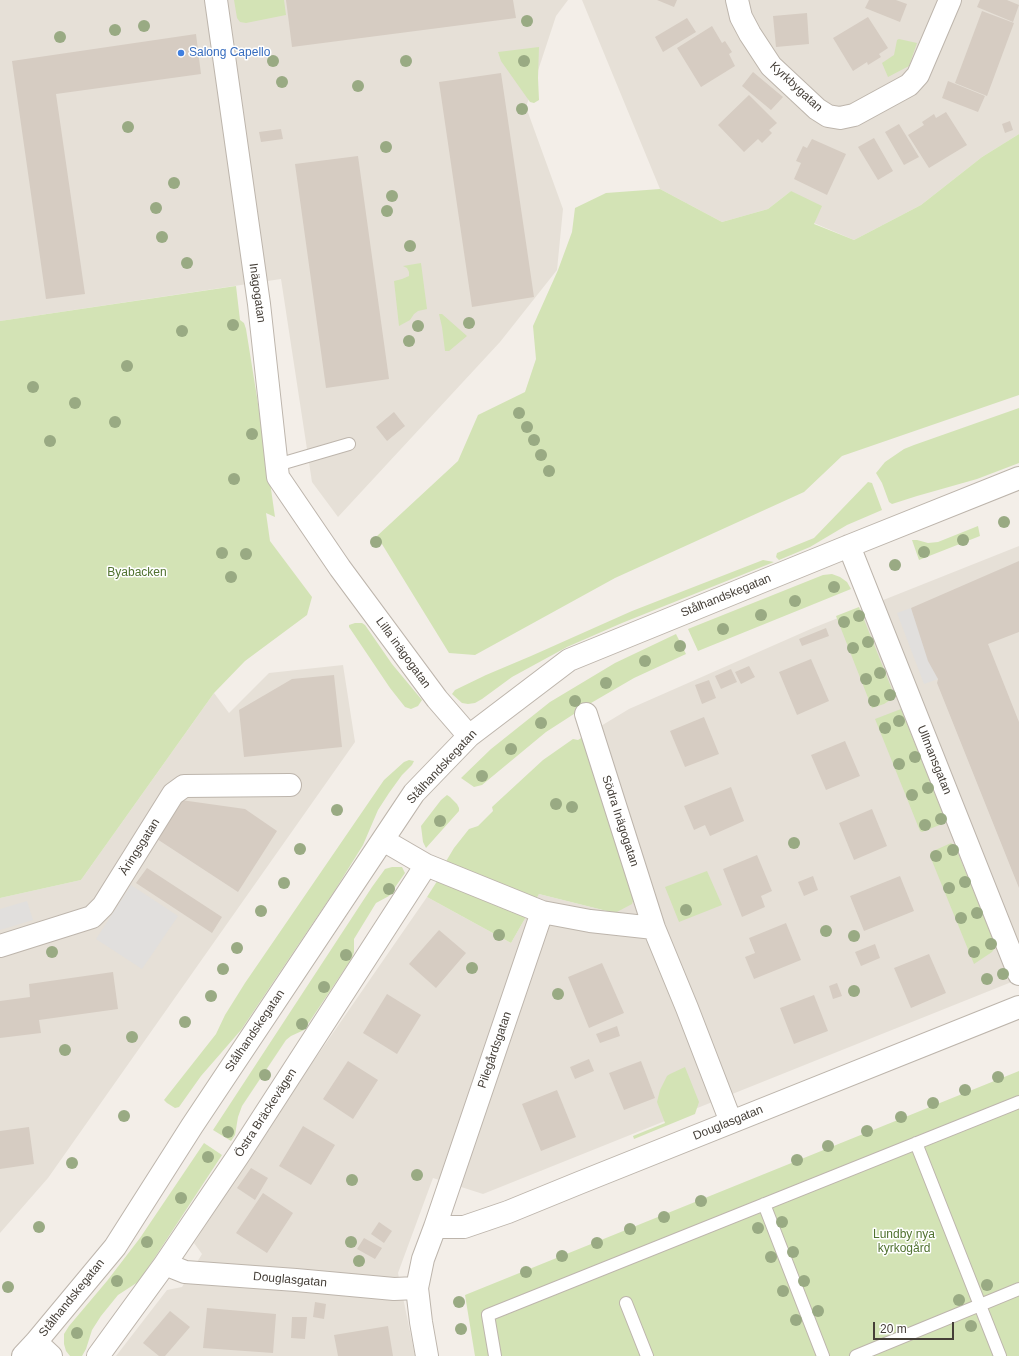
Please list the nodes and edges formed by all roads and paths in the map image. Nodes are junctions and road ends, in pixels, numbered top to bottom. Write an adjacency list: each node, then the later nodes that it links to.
1 (216, 0): 5 (street, Inägogatan)
2 (737, 0): 3 (street, Kyrkbygatan)
3 (950, 0)
4 (348, 444): 5 (lane)
5 (277, 465): 8 (street, Inägogatan)
6 (1019, 478): 7 (street, Stålhandskegatan)
7 (849, 546): 10 (street, Stålhandskegatan); 17 (street, Ullmansgatan)
8 (340, 568): 10 (street, Lilla inägogatan)
9 (586, 714): 15 (street, Södra Inägogatan)
10 (469, 736): 12 (street, Stålhandskegatan)
11 (290, 785): 16 (street, Äringsgatan)
12 (383, 840): 13 (street); 29 (street, Stålhandskegatan)
13 (426, 865): 14 (street); 24 (street, Östra Bräckevägen)
14 (542, 912): 15 (street); 23 (street, Pilegårdsgatan)
15 (654, 928): 20 (street, Södra Inägogatan)
16 (0, 946)
17 (1019, 974)
18 (1019, 1007): 20 (street, Douglasgatan)
19 (1019, 1102): 21 (lane)
20 (731, 1122): 23 (street, Douglasgatan)
21 (916, 1143): 22 (lane); 28 (lane)
22 (764, 1204): 32 (lane); 34 (lane)
23 (435, 1227): 25 (street, Pilegårdsgatan)
24 (165, 1264): 25 (street, Douglasgatan); 30 (street, Östra Bräckevägen)
25 (417, 1288): 31 (street, Pilegårdsgatan)
26 (1019, 1289): 28 (lane)
27 (626, 1303): 33 (lane)
28 (980, 1306): 35 (lane); 36 (lane)
29 (37, 1351)
30 (98, 1356)
31 (427, 1356)
32 (495, 1356)
33 (647, 1356)
34 (823, 1356)
35 (856, 1356)
36 (1000, 1356)

